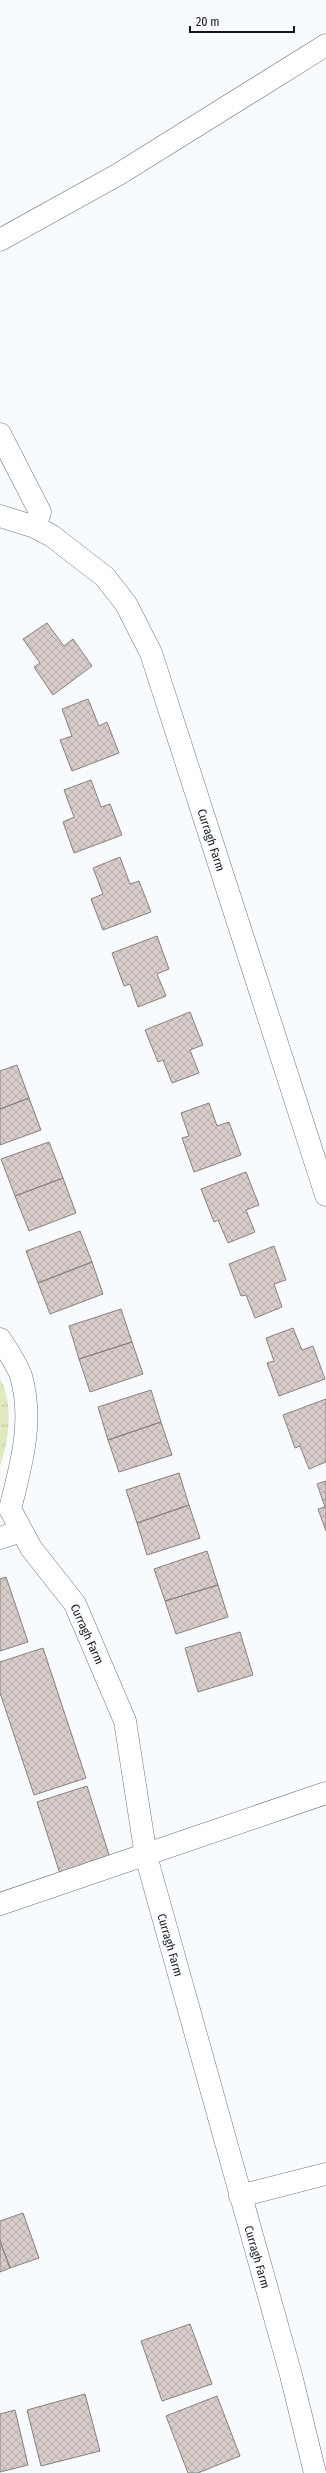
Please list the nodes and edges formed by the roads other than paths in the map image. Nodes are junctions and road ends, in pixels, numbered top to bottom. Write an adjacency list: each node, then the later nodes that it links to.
1 (326, 45): 2 (street)
2 (0, 240)
3 (0, 434): 5 (street)
4 (0, 516): 5 (street, Curragh Farm)
5 (35, 527): 6 (street, Curragh Farm)
6 (326, 1194)
7 (0, 1339): 8 (street, Curragh Farm)
8 (21, 1531): 9 (street); 11 (street, Curragh Farm)
9 (0, 1538)
10 (326, 1793): 11 (street)
11 (146, 1856): 12 (street); 14 (street, Curragh Farm)
12 (0, 1904)
13 (326, 2174): 14 (street)
14 (240, 2196): 15 (street, Curragh Farm)
15 (315, 2473)

